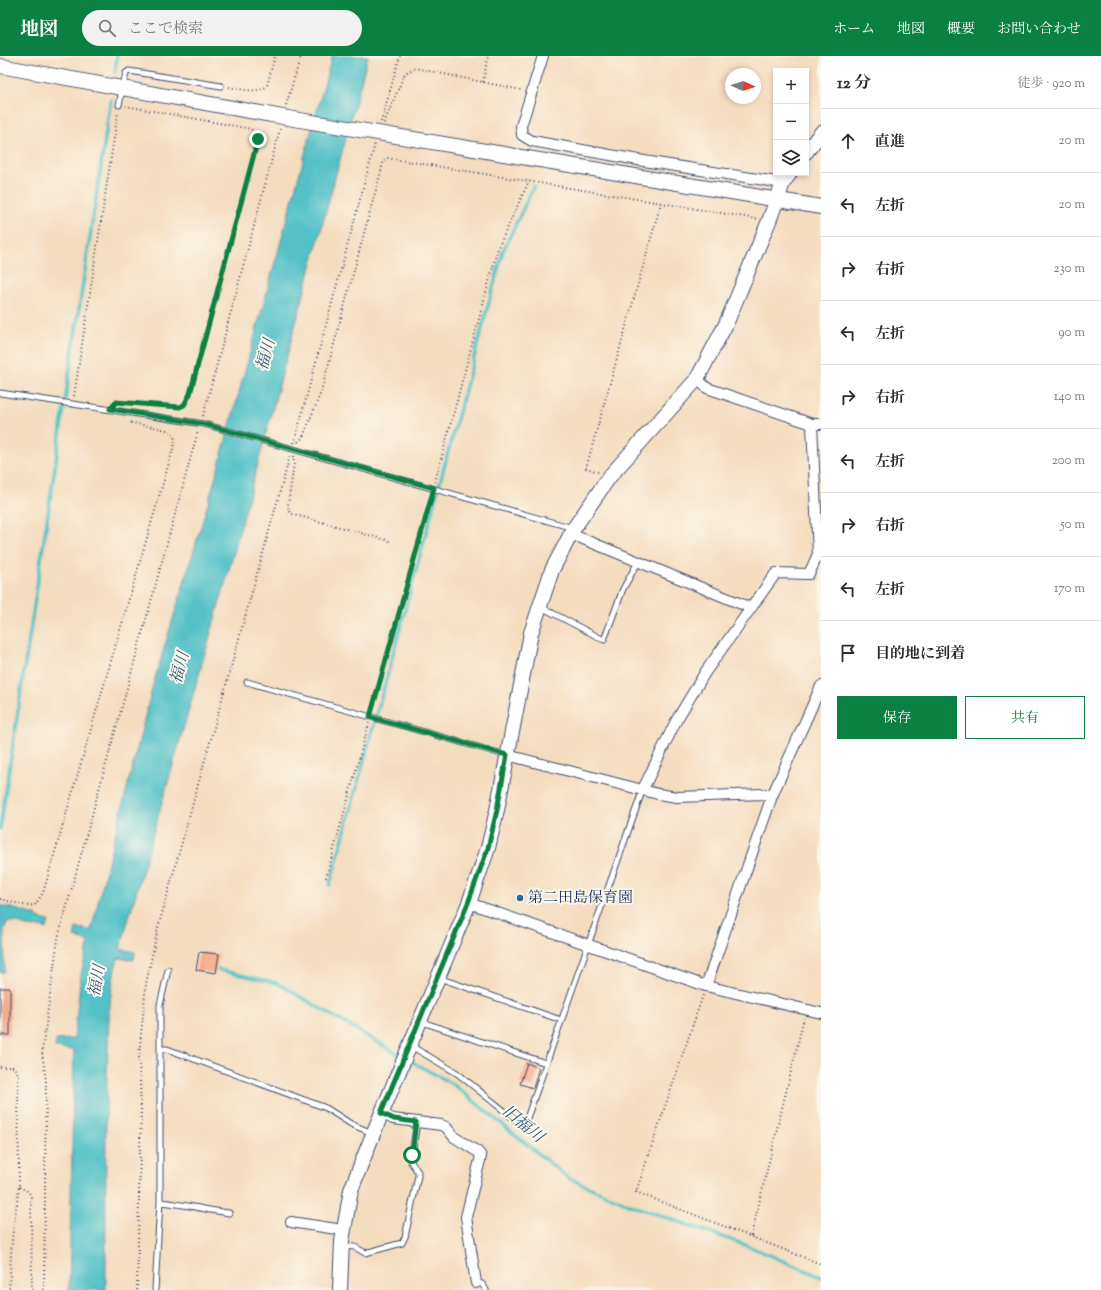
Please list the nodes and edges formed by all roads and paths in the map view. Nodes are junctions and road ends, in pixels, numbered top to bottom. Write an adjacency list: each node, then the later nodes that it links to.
1 (275, 56): 8 (path)
2 (301, 56): 12 (path)
3 (400, 56): 13 (path)
4 (488, 56): 7 (path)
5 (543, 56): 10 (street)
6 (0, 66): 9 (street)
7 (483, 82): 10 (path); 13 (path)
8 (221, 86): 9 (lane)
9 (123, 87): 11 (lane); 12 (street)
10 (532, 92): 17 (street)
11 (119, 105): 25 (path); 26 (path)
12 (286, 118): 13 (street); 27 (path)
13 (379, 129): 19 (street)
14 (821, 132): 16 (street)
15 (375, 147): 29 (path)
16 (809, 148)
17 (787, 178): 19 (street)
18 (529, 181): 20 (path); 29 (path); 31 (path)
19 (778, 200): 21 (street); 22 (street)
20 (661, 203): 22 (path); 30 (path)
21 (821, 207)
22 (770, 221): 23 (street)
23 (697, 379): 28 (street); 30 (street)
24 (0, 393): 25 (lane)
25 (73, 404): 26 (lane)
26 (110, 409): 27 (lane); 45 (path)
27 (203, 423): 29 (lane); 73 (path)
28 (817, 424): 34 (street)
29 (291, 449): 31 (lane); 33 (path); 74 (path)
30 (610, 476): 32 (street)
31 (434, 488): 32 (lane); 40 (path)
32 (573, 531): 35 (street); 36 (street)
33 (390, 541)
34 (819, 553): 37 (street)
35 (638, 562): 36 (lane); 37 (street)
36 (539, 606): 41 (street)
37 (750, 608): 42 (street)
38 (247, 682): 40 (lane)
39 (821, 686): 43 (street)
40 (370, 717): 41 (lane); 44 (path)
41 (507, 755): 42 (street); 46 (street)
42 (643, 789): 43 (street); 47 (lane)
43 (772, 796): 50 (street)
44 (326, 878)
45 (0, 899)
46 (468, 903): 47 (street); 49 (street)
47 (588, 944): 50 (street); 53 (lane)
48 (168, 970): 56 (lane)
49 (438, 978): 53 (lane); 54 (street)
50 (706, 986): 51 (street); 67 (path)
51 (806, 1009): 52 (street); 67 (path)
52 (821, 1013)
53 (561, 1020): 57 (lane)
54 (420, 1021): 55 (street); 57 (lane)
55 (410, 1045): 57 (lane); 59 (street)
56 (160, 1049): 61 (lane); 63 (lane)
57 (546, 1063)
58 (0, 1067): 62 (path)
59 (381, 1113): 60 (street); 61 (street)
60 (416, 1122): 68 (lane); 70 (street)
61 (373, 1134): 66 (street)
62 (19, 1187): 71 (path); 72 (path)
63 (160, 1202): 64 (lane); 75 (lane)
64 (230, 1213)
65 (292, 1222): 66 (street)
66 (343, 1230): 68 (street)
67 (751, 1236): 69 (path)
68 (341, 1246): 76 (street)
69 (821, 1264)
70 (476, 1283): 77 (lane)
71 (9, 1290)
72 (32, 1290)
73 (44, 1290)
74 (137, 1290)
75 (154, 1290)
76 (340, 1290)
77 (486, 1290)

